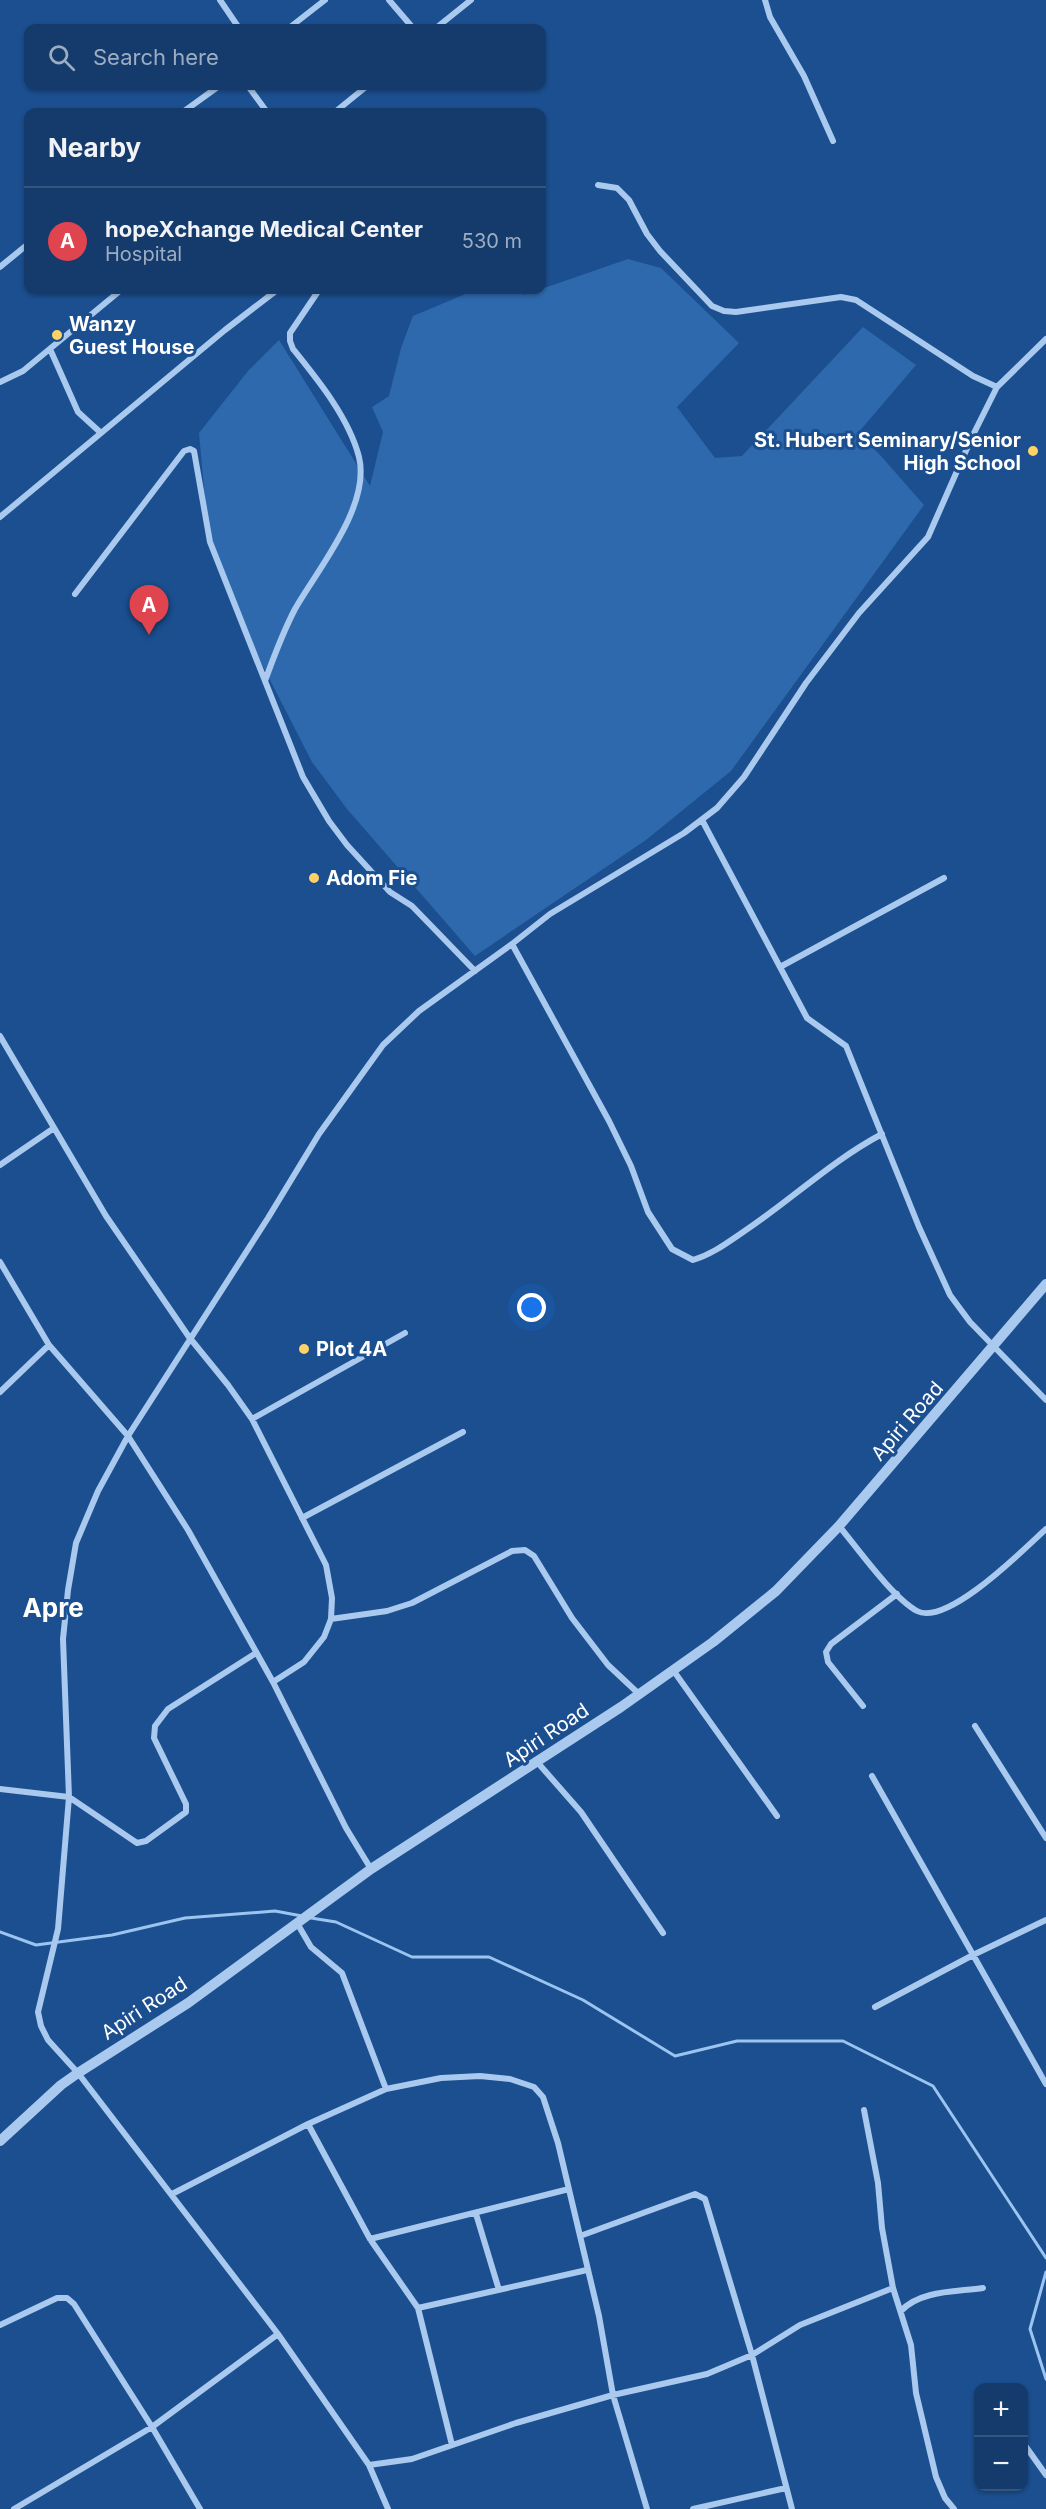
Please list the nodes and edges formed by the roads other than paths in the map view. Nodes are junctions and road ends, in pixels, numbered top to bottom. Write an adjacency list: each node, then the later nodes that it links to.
1 (220, 0): 6 (street)
2 (325, 0): 7 (street)
3 (389, 0): 8 (street)
4 (471, 0): 9 (street)
5 (765, 0): 16 (street)
6 (236, 24)
7 (294, 24)
8 (410, 24)
9 (441, 24)
10 (213, 90): 13 (street)
11 (251, 90): 14 (street)
12 (362, 90): 15 (street)
13 (189, 108)
14 (264, 108)
15 (340, 108)
16 (833, 141)
17 (598, 185): 26 (street)
18 (24, 246): 19 (street)
19 (0, 267)
20 (116, 294): 24 (street)
21 (272, 294): 27 (street)
22 (316, 294): 30 (street)
23 (1046, 339): 26 (street)
24 (50, 349): 25 (street); 27 (street)
25 (0, 382)
26 (997, 387): 31 (street)
27 (101, 433): 28 (street)
28 (0, 517)
29 (75, 594): 30 (street)
30 (264, 681): 35 (street)
31 (702, 820): 33 (street); 34 (street)
32 (944, 878): 34 (street)
33 (512, 944): 35 (street); 38 (street)
34 (780, 967): 38 (street)
35 (475, 971): 43 (street)
36 (0, 1036): 37 (street)
37 (54, 1128): 39 (street); 43 (street)
38 (882, 1134): 45 (street)
39 (0, 1166)
40 (0, 1262): 44 (street)
41 (1046, 1284): 45 (street, Apiri Road)
42 (405, 1332): 48 (street)
43 (189, 1337): 48 (street); 50 (street)
44 (49, 1345): 46 (street); 50 (street)
45 (995, 1345): 47 (street); 52 (street, Apiri Road)
46 (0, 1392)
47 (1046, 1400)
48 (252, 1419): 51 (street)
49 (463, 1432): 51 (street)
50 (128, 1436): 56 (street); 65 (street)
51 (302, 1518): 55 (street)
52 (839, 1526): 54 (street); 57 (street, Apiri Road)
53 (1046, 1529): 54 (street)
54 (897, 1594): 60 (street)
55 (331, 1619): 58 (street); 59 (street)
56 (256, 1653): 58 (street); 65 (street)
57 (673, 1670): 59 (street, Apiri Road); 66 (street)
58 (273, 1682): 68 (street)
59 (639, 1694): 62 (street, Apiri Road)
60 (863, 1706)
61 (975, 1726): 67 (street)
62 (538, 1763): 68 (street, Apiri Road); 71 (street)
63 (872, 1776): 72 (street)
64 (0, 1790): 65 (street)
65 (69, 1797): 74 (street)
66 (777, 1816)
67 (1046, 1838)
68 (371, 1869): 70 (street, Apiri Road)
69 (1046, 1920): 72 (street)
70 (297, 1923): 74 (street, Apiri Road); 76 (street)
71 (663, 1932)
72 (973, 1955): 73 (street); 75 (street)
73 (875, 2007)
74 (78, 2073): 79 (street, Apiri Road); 81 (street)
75 (1046, 2084)
76 (386, 2089): 78 (street); 80 (street)
77 (864, 2110): 86 (street)
78 (308, 2124): 81 (street); 84 (street)
79 (0, 2141)
80 (569, 2189): 82 (street); 83 (street)
81 (172, 2194): 92 (street)
82 (476, 2214): 84 (street); 88 (street)
83 (580, 2236): 85 (street); 93 (street)
84 (370, 2239): 89 (street)
85 (587, 2270): 88 (street); 94 (street)
86 (893, 2288): 90 (street); 93 (street)
87 (983, 2288): 90 (street)
88 (499, 2290): 89 (street)
89 (418, 2308): 96 (street)
90 (901, 2311): 107 (street)
91 (0, 2325): 95 (street)
92 (278, 2334): 95 (street); 98 (street)
93 (752, 2355): 94 (street); 100 (street)
94 (613, 2395): 96 (street); 104 (street)
95 (152, 2427): 101 (street); 102 (street)
96 (452, 2445): 98 (street)
97 (1028, 2451): 99 (street)
98 (369, 2465): 103 (street)
99 (1046, 2475)
100 (786, 2488): 105 (street); 106 (street)
101 (14, 2509)
102 (200, 2509)
103 (388, 2509)
104 (647, 2509)
105 (693, 2509)
106 (792, 2509)
107 (954, 2509)

